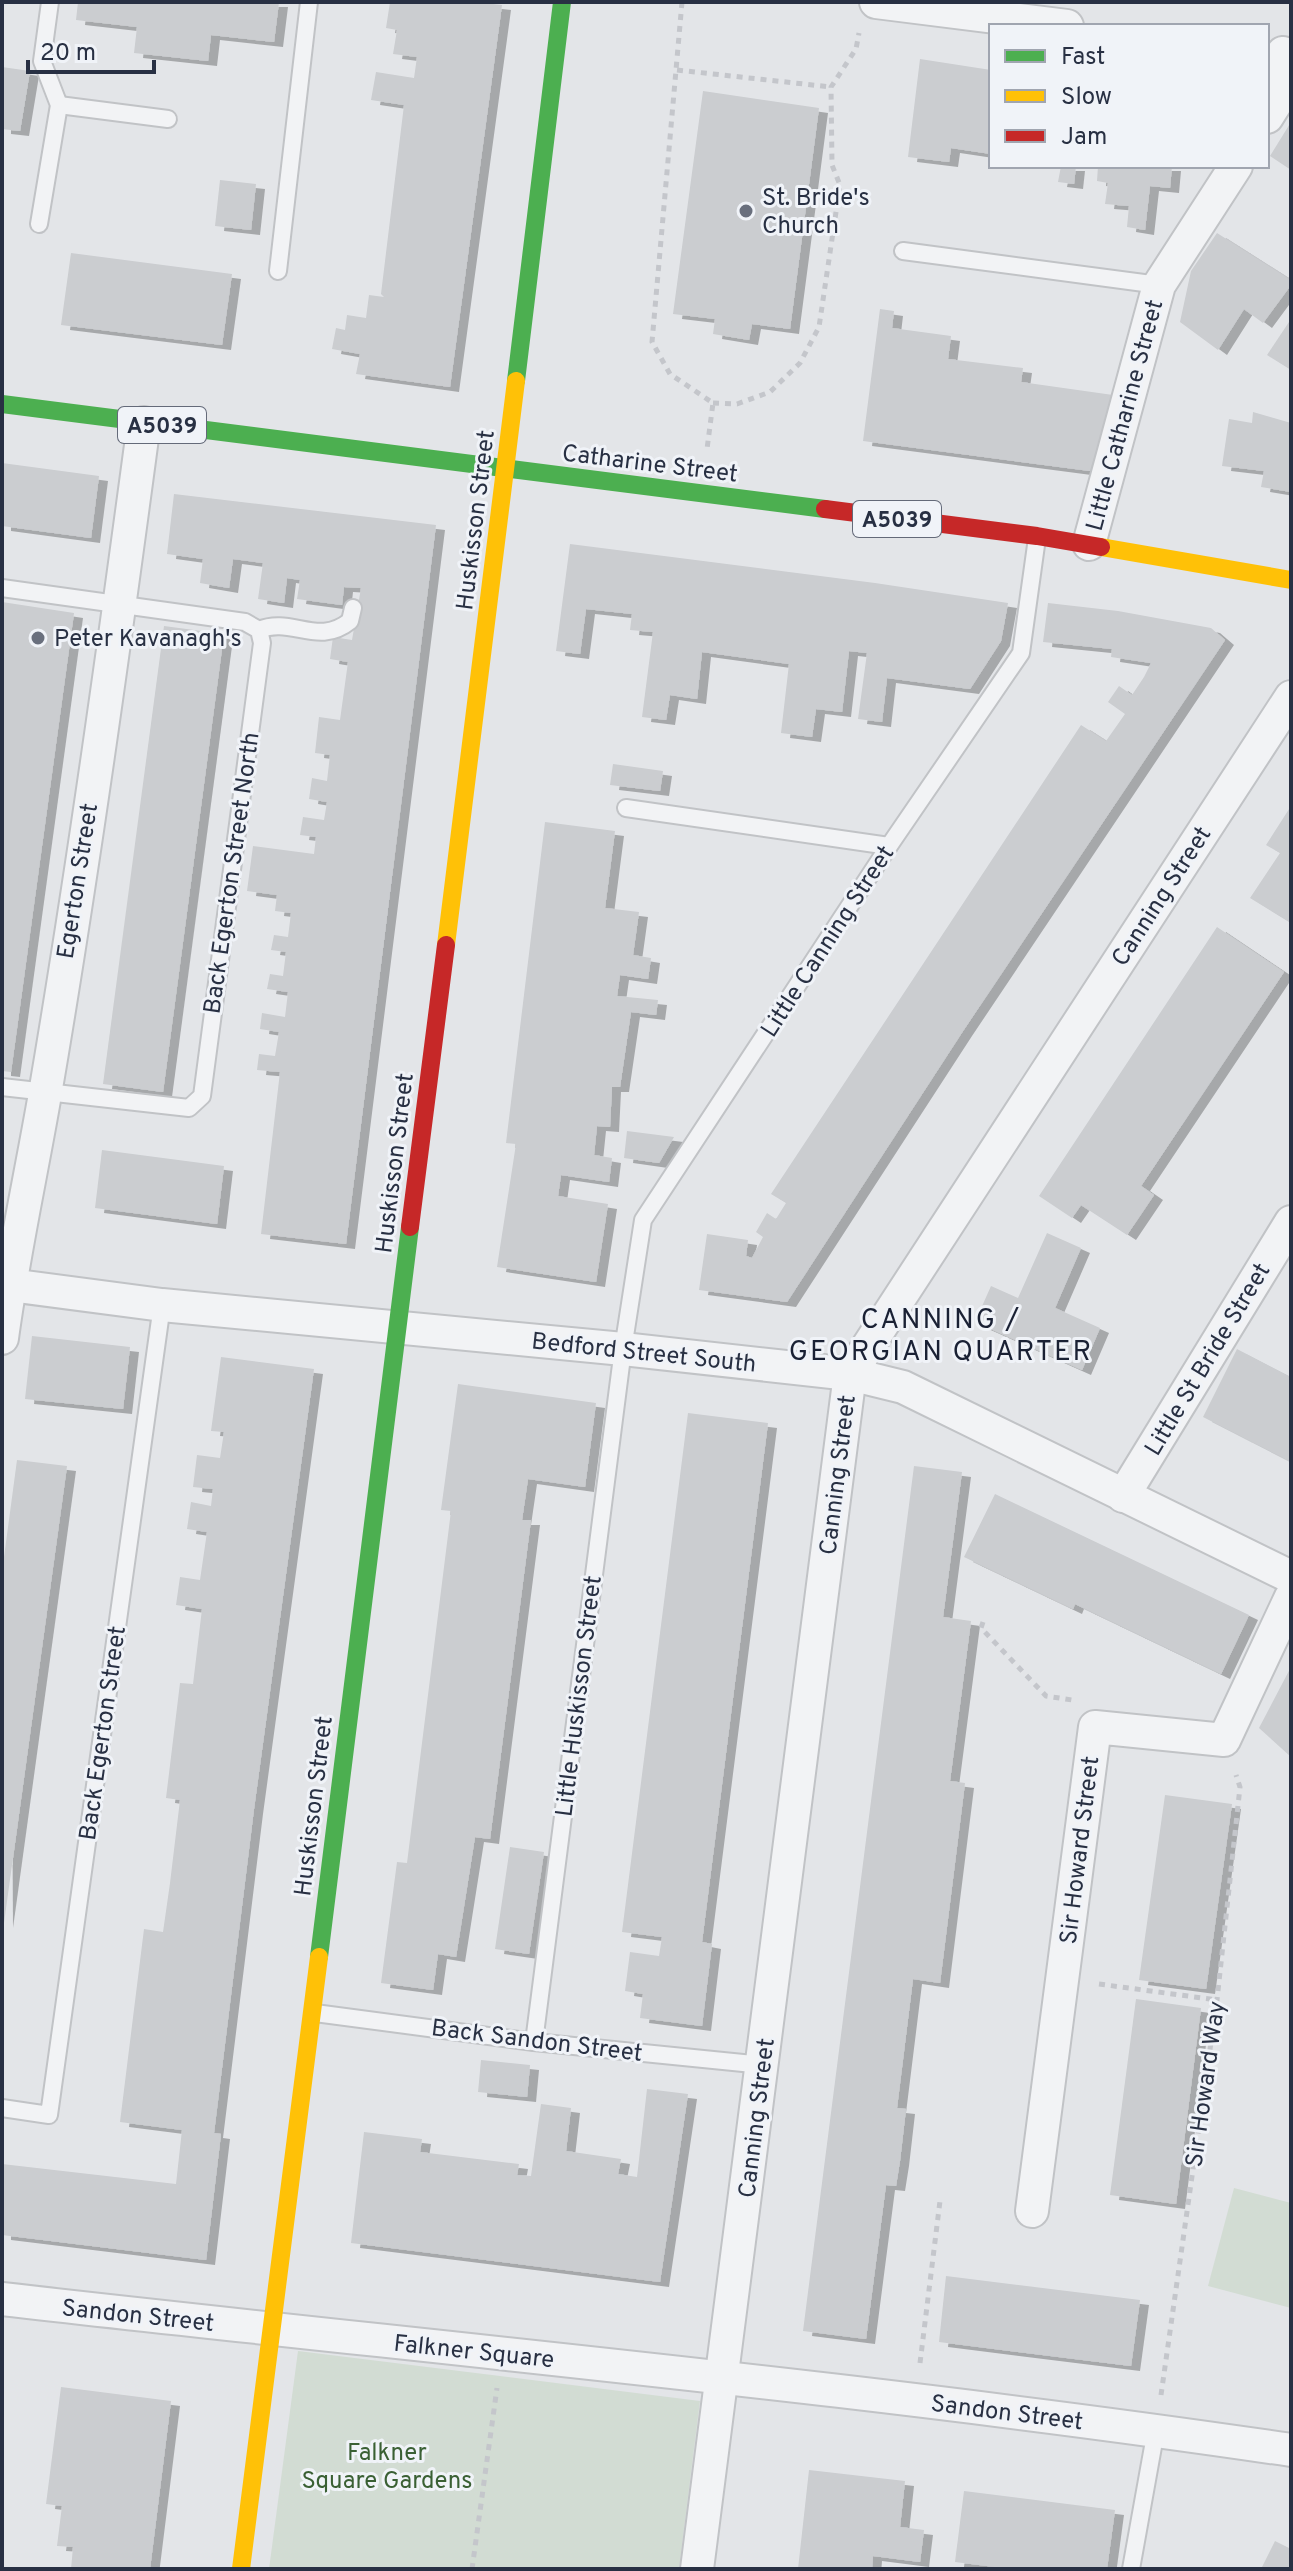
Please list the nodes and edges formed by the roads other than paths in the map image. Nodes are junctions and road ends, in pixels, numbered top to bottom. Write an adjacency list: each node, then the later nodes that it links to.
1 (50, 2): 7 (lane)
2 (309, 2): 13 (lane)
3 (562, 2): 17 (street, Huskisson Street)
4 (868, 10): 5 (street)
5 (1042, 24)
6 (1280, 53): 8 (street)
7 (59, 105): 9 (lane); 11 (lane)
8 (1269, 114)
9 (168, 119)
10 (1235, 168): 14 (street, Little Catharine Street)
11 (39, 224)
12 (903, 251): 14 (lane)
13 (278, 271)
14 (1159, 285): 19 (street, Little Catharine Street)
15 (2, 404): 16 (street, Catharine Street / A5039)
16 (144, 423): 17 (street, Catharine Street / A5039); 22 (street, Egerton Street)
17 (506, 469): 18 (street, Catharine Street / A5039); 33 (street, Huskisson Street)
18 (1037, 536): 19 (street, Catharine Street / A5039); 27 (lane, Little Canning Street)
19 (1089, 544): 20 (street, Catharine Street / A5039)
20 (1291, 580)
21 (2, 588): 22 (lane)
22 (119, 606): 24 (lane); 29 (street, Egerton Street)
23 (353, 608): 24 (lane)
24 (259, 630): 29 (lane, Back Egerton Street North)
25 (1291, 697): 36 (street, Canning Street)
26 (626, 808): 27 (lane)
27 (889, 846): 35 (lane, Little Canning Street)
28 (2, 1087): 29 (lane, Back Egerton Street North)
29 (45, 1094): 31 (street, Egerton Street)
30 (1285, 1242): 37 (street, Little St Bride Street)
31 (6, 1284): 32 (street, Bedford Street South); 34 (street, Egerton Street)
32 (162, 1305): 33 (street, Bedford Street South); 43 (lane, Back Egerton Street)
33 (397, 1328): 35 (street, Bedford Street South); 40 (street, Huskisson Street)
34 (2, 1338)
35 (623, 1349): 36 (street, Bedford Street South); 41 (lane, Little Huskisson Street)
36 (850, 1374): 37 (street, Bedford Street South); 42 (street, Canning Street)
37 (1123, 1496): 38 (street, Bedford Street South)
38 (1291, 1577)
39 (1291, 1597): 44 (street, Sir Howard Street)
40 (311, 2012): 41 (lane, Back Sandon Street); 46 (street, Huskisson Street)
41 (534, 2042): 42 (lane, Back Sandon Street)
42 (763, 2065): 47 (street, Canning Street)
43 (2, 2108)
44 (1032, 2211)
45 (2, 2299): 46 (street, Sandon Street)
46 (274, 2330): 47 (street, Falkner Square); 50 (street)
47 (722, 2377): 48 (street, Sandon Street); 51 (street)
48 (1156, 2430): 49 (street, Sandon Street); 52 (lane)
49 (1291, 2450)
50 (241, 2569)
51 (697, 2569)
52 (1131, 2569)

